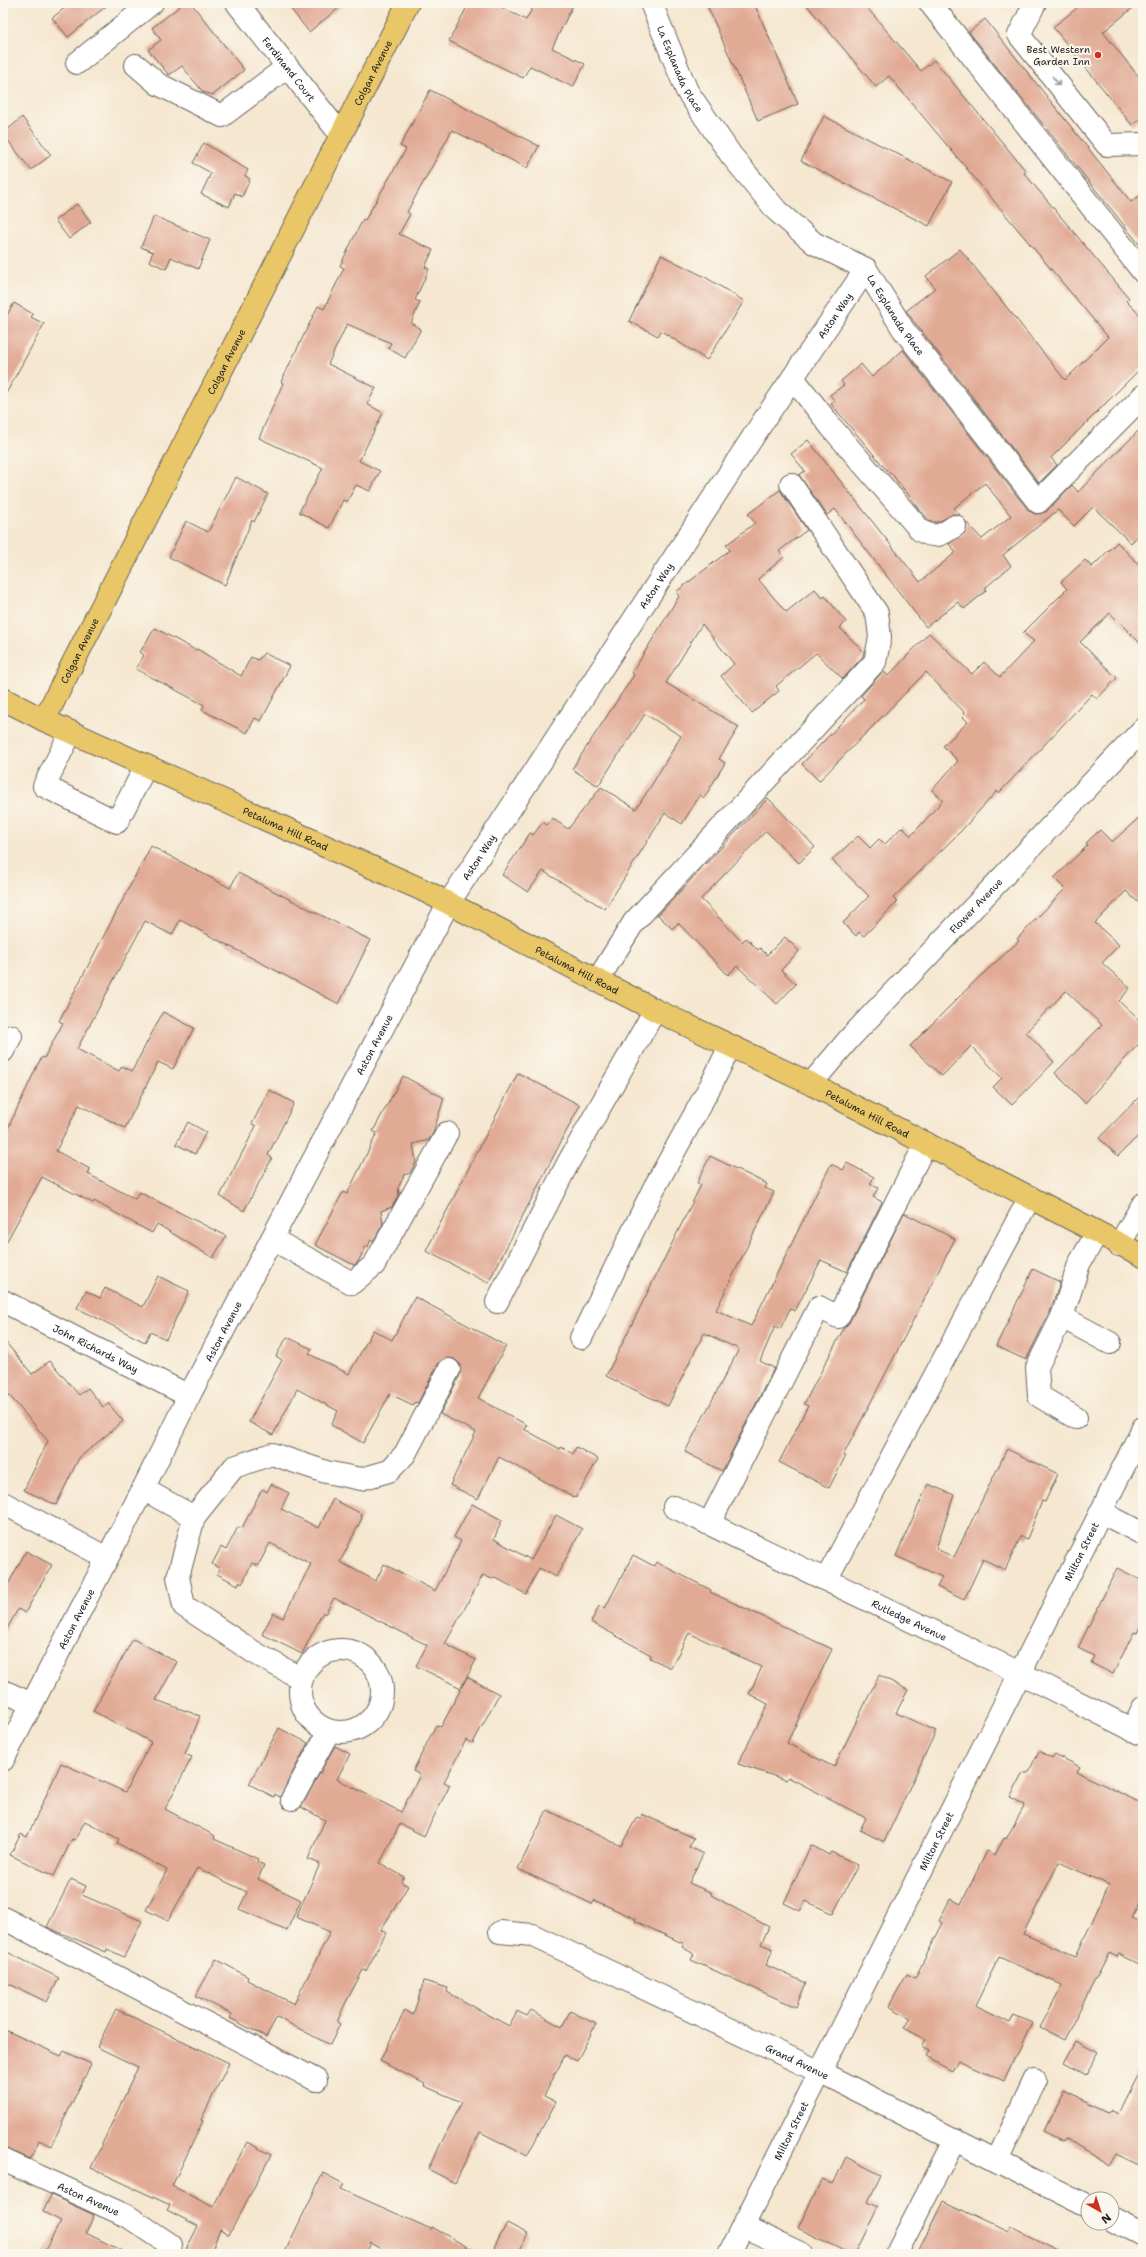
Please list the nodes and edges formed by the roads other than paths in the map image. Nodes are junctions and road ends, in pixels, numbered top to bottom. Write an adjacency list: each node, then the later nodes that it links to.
1 (152, 3): 7 (street)
2 (236, 3): 9 (street, Ferdinand Court)
3 (408, 3): 10 (main road, Colgan Avenue)
4 (651, 3): 12 (street, La Esplanada Place)
5 (930, 3): 13 (street)
6 (1036, 3): 11 (street, one-way to 11)
7 (77, 63)
8 (136, 64): 9 (street)
9 (287, 67): 10 (street, Ferdinand Court)
10 (341, 135): 19 (main road, Colgan Avenue)
11 (1143, 144)
12 (866, 269): 14 (street, Aston Way); 15 (street, La Esplanada Place)
13 (1143, 272)
14 (793, 378): 17 (street); 23 (street, Aston Way)
15 (1143, 396)
16 (791, 484): 24 (street)
17 (955, 526)
18 (3, 699): 19 (main road, Petaluma Hill Road)
19 (44, 720): 21 (main road, Petaluma Hill Road)
20 (1143, 729): 27 (street, Flower Avenue)
21 (71, 732): 22 (main road, Petaluma Hill Road); 22 (street)
22 (146, 766): 23 (main road, Petaluma Hill Road)
23 (448, 904): 24 (main road, Petaluma Hill Road); 33 (street, Aston Avenue)
24 (597, 981): 25 (main road, Petaluma Hill Road)
25 (655, 1010): 26 (main road, Petaluma Hill Road); 37 (street)
26 (730, 1046): 27 (main road, Petaluma Hill Road); 39 (street)
27 (811, 1084): 29 (main road, Petaluma Hill Road)
28 (447, 1133): 33 (street)
29 (926, 1143): 30 (main road, Petaluma Hill Road); 50 (street)
30 (1030, 1197): 32 (main road, Petaluma Hill Road); 53 (street)
31 (1143, 1204): 34 (street)
32 (1097, 1233): 34 (main road, Petaluma Hill Road); 38 (street)
33 (272, 1239): 42 (street, Aston Avenue)
34 (1119, 1244): 35 (main road, Petaluma Hill Road)
35 (1143, 1256)
36 (3, 1301): 42 (street, John Richards Way)
37 (497, 1302)
38 (1062, 1316): 40 (street); 43 (street)
39 (581, 1338)
40 (1110, 1343)
41 (449, 1370): 49 (street)
42 (189, 1396): 45 (street, Aston Avenue)
43 (1076, 1418)
44 (1143, 1428): 48 (street, Milton Street)
45 (143, 1489): 49 (street); 52 (street, Aston Avenue)
46 (3, 1503): 52 (street)
47 (674, 1507): 50 (street, Rutledge Avenue)
48 (1101, 1512): 51 (street); 54 (street, Milton Street)
49 (194, 1517): 55 (street)
50 (709, 1524): 53 (street, Rutledge Avenue)
51 (1143, 1534)
52 (107, 1558): 57 (street, Aston Avenue)
53 (826, 1580): 54 (street, Rutledge Avenue)
54 (1020, 1673): 60 (street, Rutledge Avenue); 65 (street, Milton Street)
55 (302, 1679): 59 (street); 59 (street)
56 (3, 1691): 57 (street)
57 (32, 1704): 61 (street, Aston Avenue)
58 (1143, 1708): 60 (street)
59 (329, 1731): 62 (street)
60 (1137, 1732)
61 (3, 1760)
62 (292, 1799)
63 (3, 1918): 67 (street)
64 (500, 1932): 65 (street, Grand Avenue)
65 (820, 2072): 68 (street, Grand Avenue); 73 (street, Milton Street)
66 (1035, 2079): 70 (street)
67 (316, 2080)
68 (955, 2139): 70 (street, Grand Avenue); 78 (street)
69 (3, 2160): 75 (street, Aston Avenue)
70 (997, 2161): 71 (street, Grand Avenue)
71 (1080, 2203)
72 (1120, 2223): 74 (street)
73 (744, 2226): 76 (street, Milton Street); 77 (street)
74 (1143, 2235)
75 (169, 2250)
76 (729, 2254)
77 (802, 2254)
78 (896, 2254)

